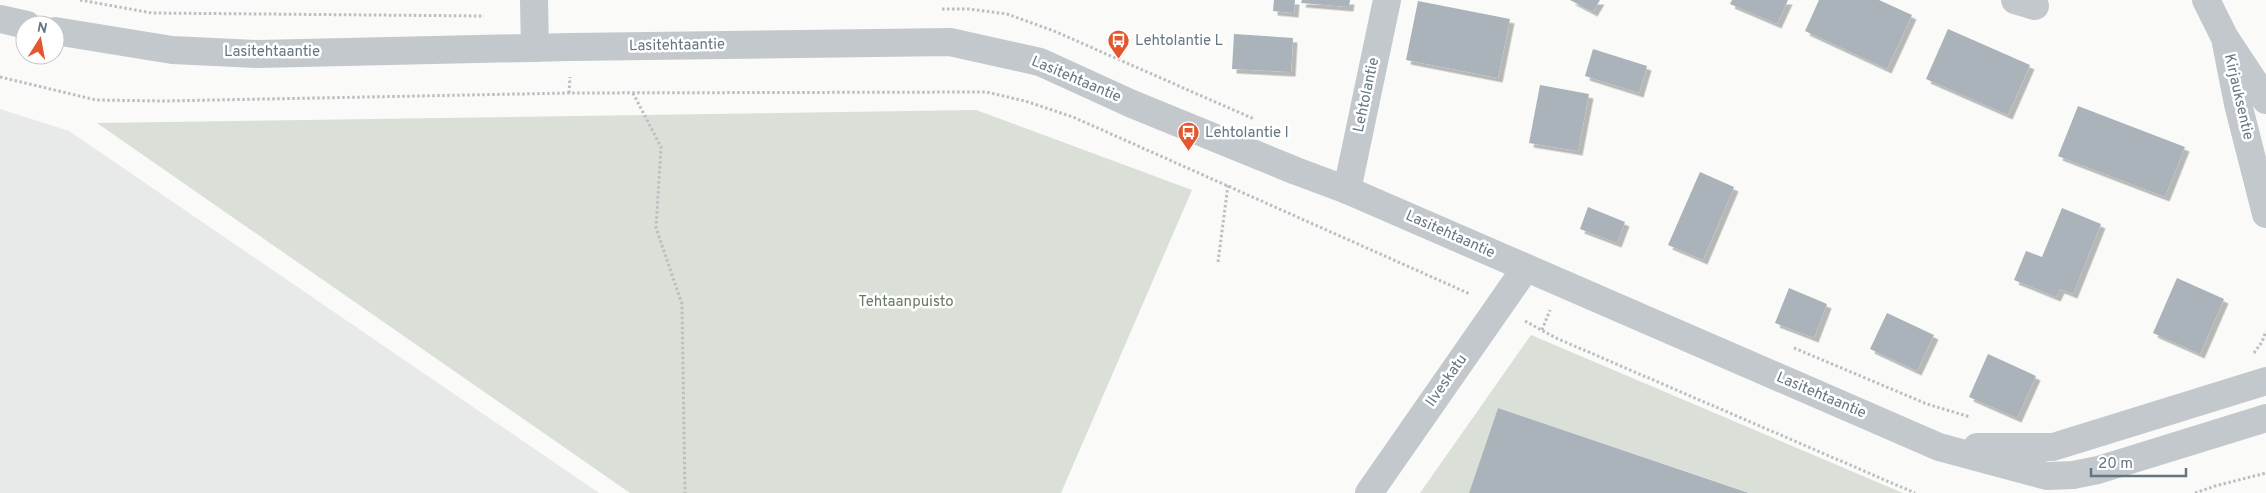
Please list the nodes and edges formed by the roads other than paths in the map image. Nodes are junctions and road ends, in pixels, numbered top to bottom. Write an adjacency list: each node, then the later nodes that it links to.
1 (534, 0): 8 (street)
2 (1387, 0): 10 (street, Lehtolantie)
3 (2206, 0): 7 (street, Kirjauksentie)
4 (0, 20): 5 (street)
5 (15, 23)
6 (65, 33): 8 (street, Lasitehtaantie)
7 (2225, 38): 9 (street, Kirjauksentie); 11 (street, Kirjauksentie)
8 (535, 48): 10 (street, Lasitehtaantie)
9 (2266, 100)
10 (1347, 190): 12 (street, Lasitehtaantie)
11 (2266, 214)
12 (1525, 269): 15 (street, Lasitehtaantie); 16 (street, Ilveskatu)
13 (2266, 381): 15 (street, Lasitehtaantie)
14 (2266, 418): 15 (street, Lasitehtaantie)
15 (1939, 448)
16 (1369, 493)

